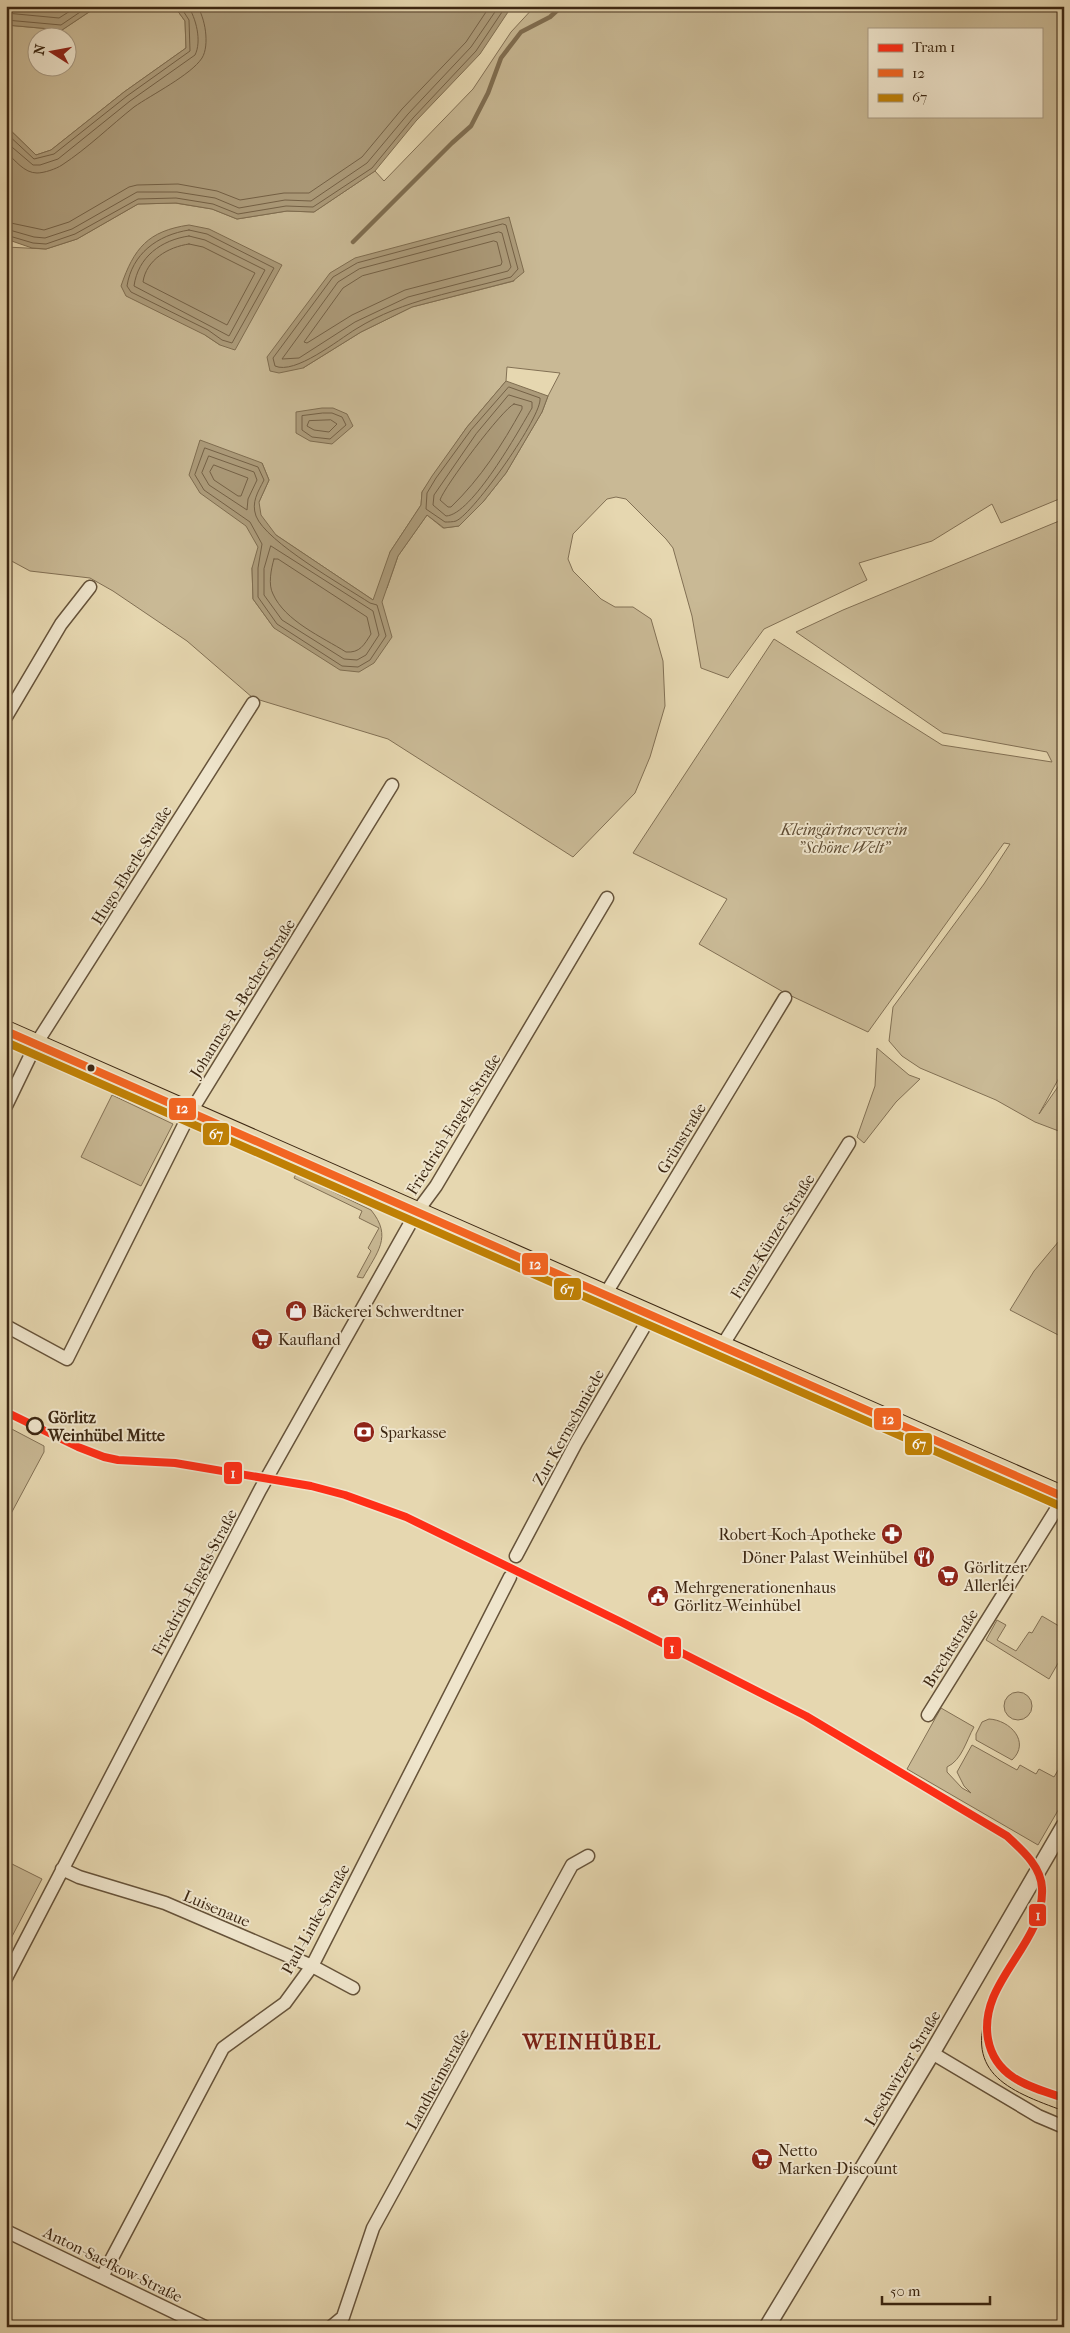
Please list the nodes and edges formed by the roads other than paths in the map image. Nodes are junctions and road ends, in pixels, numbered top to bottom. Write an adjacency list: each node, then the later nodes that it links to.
1 (90, 587): 3 (street)
2 (253, 703): 8 (street, Hugo-Eberle-Straße)
3 (6, 716)
4 (392, 785): 10 (street, Johannes-R.-Becher-Straße)
5 (607, 898): 12 (street, Friedrich-Engels-Straße)
6 (785, 998): 13 (street, Grünstraße)
7 (6, 1031): 8 (main road)
8 (36, 1044): 9 (street); 10 (main road)
9 (6, 1106)
10 (190, 1113): 12 (main road); 15 (street, Johannes-R.-Becher-Straße)
11 (849, 1143): 16 (street, Franz-Künzer-Straße)
12 (416, 1213): 13 (main road); 23 (street, Friedrich-Engels-Straße)
13 (605, 1295): 14 (main road)
14 (651, 1315): 16 (main road); 18 (street, Zur Kernschmiede)
15 (6, 1326)
16 (722, 1346): 17 (main road)
17 (1064, 1497): 20 (street, Brechtstraße)
18 (516, 1556)
19 (510, 1577): 24 (street, Paul-Linke-Straße)
20 (928, 1715)
21 (1064, 1826): 27 (street, Leschwitzer Straße)
22 (588, 1856): 32 (street, Landheimstraße)
23 (62, 1869): 24 (street, Luisenaue); 25 (street, Friedrich-Engels-Straße)
24 (312, 1966): 26 (street, Luisenaue); 30 (street, Paul-Linke-Straße)
25 (6, 1978)
26 (353, 1988)
27 (932, 2053): 28 (street); 33 (street, Leschwitzer Straße)
28 (1064, 2127)
29 (6, 2232): 30 (street, Anton-Saefkow-Straße)
30 (102, 2278): 31 (street, Anton-Saefkow-Straße)
31 (205, 2327)
32 (331, 2327)
33 (767, 2327)

